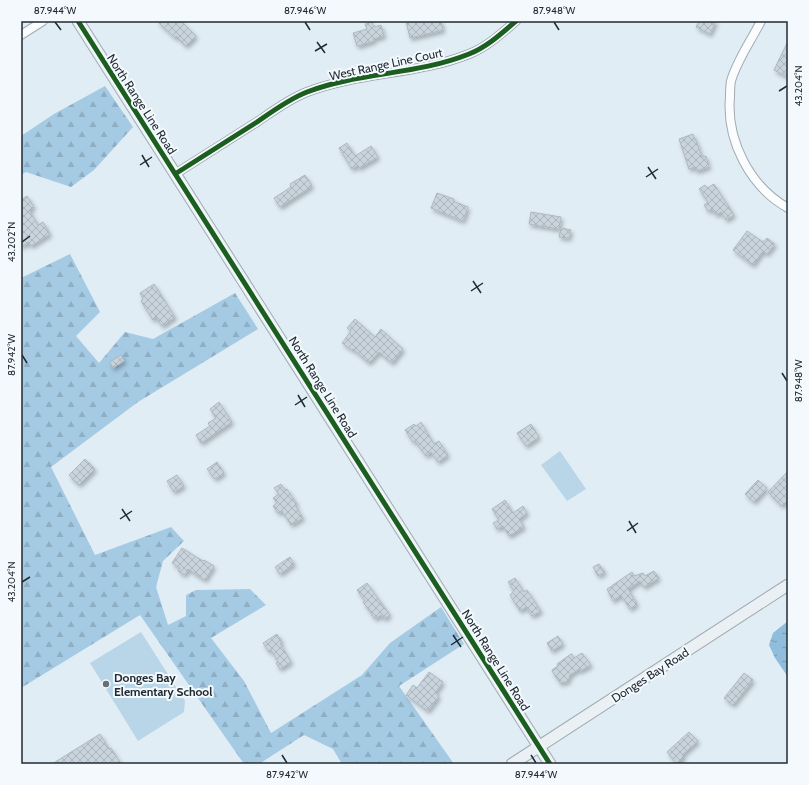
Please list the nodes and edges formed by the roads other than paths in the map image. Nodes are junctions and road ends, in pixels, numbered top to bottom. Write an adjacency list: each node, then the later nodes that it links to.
1 (43, 21): 5 (street)
2 (78, 21): 6 (street, North Range Line Road)
3 (516, 21): 6 (street, West Range Line Court)
4 (761, 21): 7 (street)
5 (21, 35)
6 (175, 174): 9 (street, North Range Line Road)
7 (788, 208)
8 (788, 585): 9 (street, Donges Bay Road)
9 (540, 747): 10 (street, Donges Bay Road); 11 (street, North Range Line Road)
10 (512, 764)
11 (550, 764)

